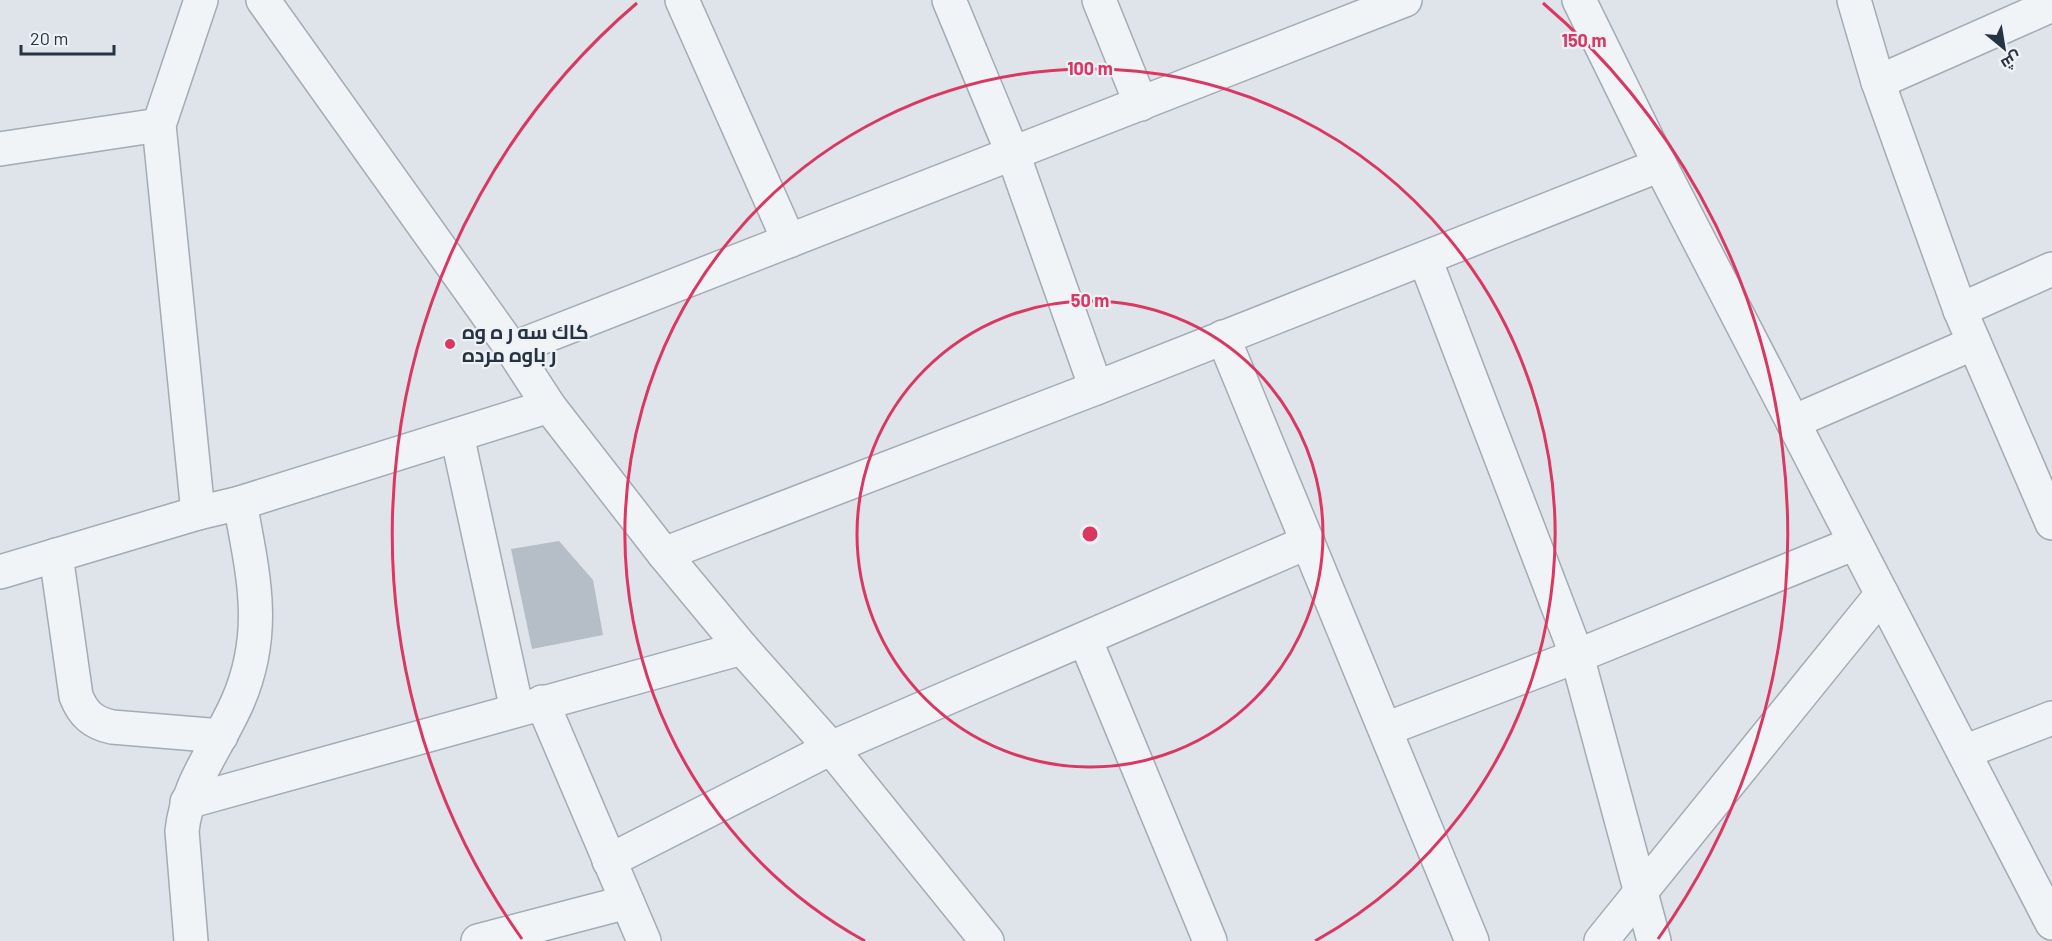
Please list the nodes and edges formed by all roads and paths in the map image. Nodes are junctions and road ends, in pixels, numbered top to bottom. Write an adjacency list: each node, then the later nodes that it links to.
1 (201, 0): 12 (street)
2 (263, 0): 22 (street)
3 (682, 0): 16 (street)
4 (950, 0): 14 (street)
5 (1099, 0): 11 (street)
6 (1405, 0): 11 (street)
7 (1579, 0): 15 (street)
8 (1854, 0): 10 (street)
9 (2052, 5): 10 (street)
10 (1878, 82): 19 (street)
11 (1141, 104): 14 (street)
12 (159, 125): 13 (street); 28 (street)
13 (0, 149)
14 (1013, 154): 16 (street); 23 (street)
15 (1660, 165): 17 (street); 25 (street)
16 (789, 241): 22 (street)
17 (1425, 259): 20 (street); 38 (street)
18 (2052, 269): 19 (street)
19 (1959, 310): 21 (street)
20 (1223, 337): 23 (street); 30 (street)
21 (1974, 344): 25 (street); 29 (street)
22 (512, 349): 24 (street)
23 (1096, 388): 32 (street)
24 (549, 406): 26 (street); 32 (street)
25 (1793, 422): 31 (street)
26 (457, 435): 27 (street); 39 (street)
27 (240, 503): 28 (street); 42 (street)
28 (198, 513): 33 (street)
29 (2051, 516)
30 (1308, 542): 36 (street); 41 (street)
31 (1855, 543): 35 (street); 38 (street)
32 (664, 554): 37 (street)
33 (56, 555): 34 (street); 42 (street)
34 (0, 572)
35 (1882, 594): 44 (street); 47 (street)
36 (1084, 639): 43 (street); 54 (street)
37 (742, 648): 39 (street); 43 (street)
38 (1577, 656): 41 (street); 47 (street)
39 (529, 706): 45 (street); 46 (street)
40 (2052, 718): 44 (street)
41 (1386, 729): 55 (street)
42 (221, 736): 45 (street)
43 (831, 748): 46 (street); 53 (street)
44 (1964, 752): 49 (street)
45 (187, 802): 50 (street)
46 (609, 861): 48 (street)
47 (1641, 890): 56 (street); 57 (street)
48 (627, 902): 51 (street); 52 (street)
49 (2052, 923)
50 (191, 941)
51 (478, 941)
52 (644, 941)
53 (987, 941)
54 (1210, 941)
55 (1472, 941)
56 (1601, 941)
57 (1654, 941)

